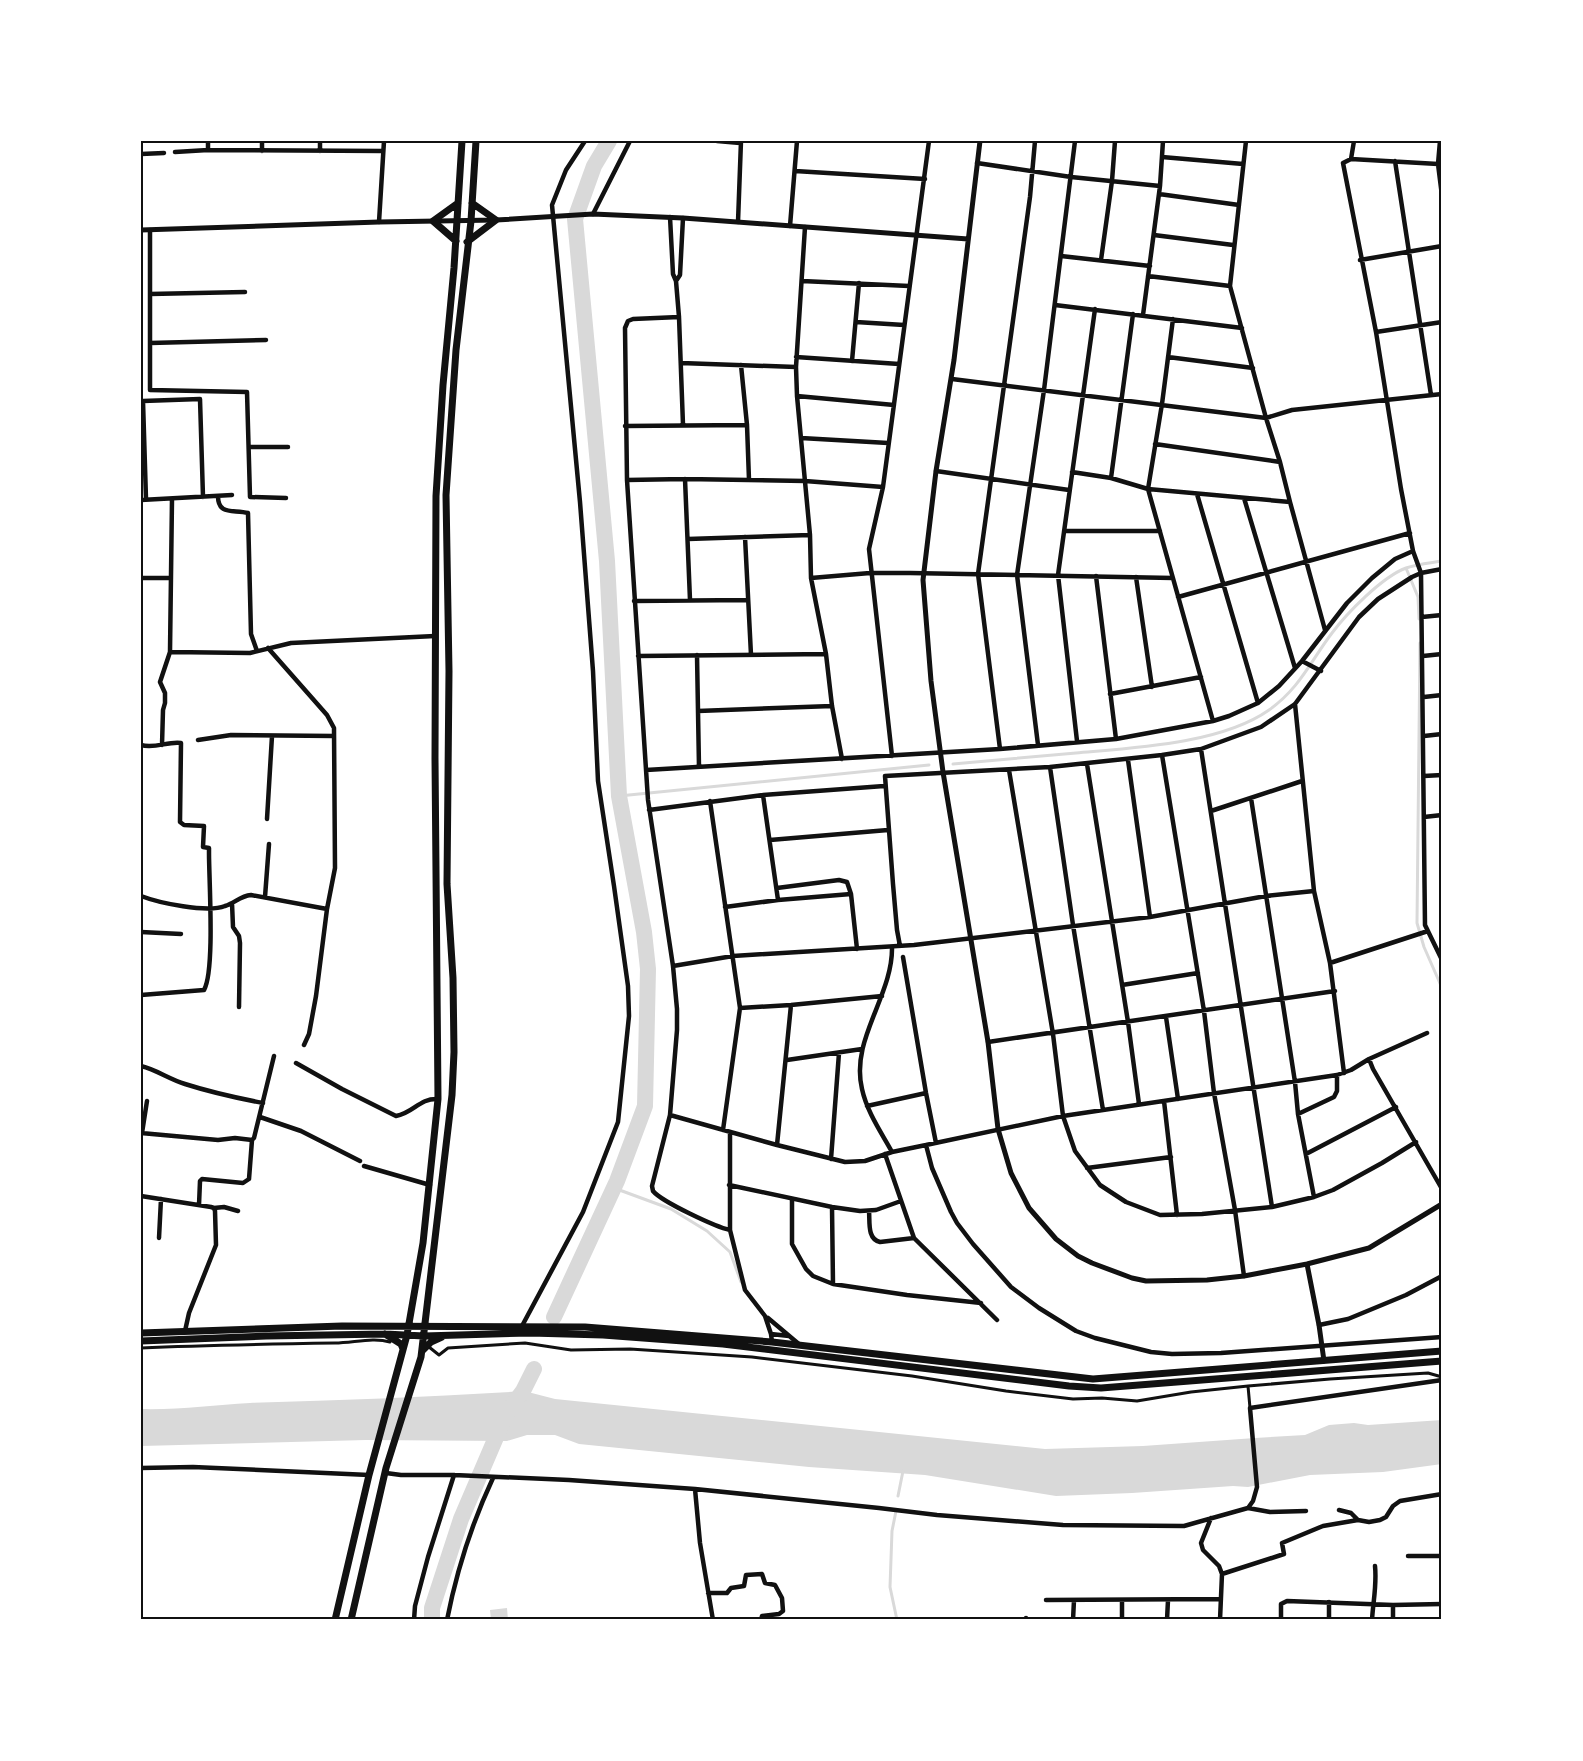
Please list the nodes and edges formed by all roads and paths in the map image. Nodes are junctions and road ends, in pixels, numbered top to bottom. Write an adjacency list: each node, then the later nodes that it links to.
1 (208, 141): 21 (street)
2 (262, 141): 22 (street)
3 (320, 141): 23 (street)
4 (384, 141): 24 (street)
5 (462, 141): 42 (main road)
6 (477, 141): 43 (main road)
7 (585, 141): 46 (street)
8 (630, 141): 45 (street)
9 (717, 141): 20 (street)
10 (797, 141): 34 (street)
11 (929, 141): 37 (street)
12 (980, 141): 31 (street)
13 (1035, 141): 35 (street)
14 (1076, 141): 36 (street)
15 (1115, 141): 38 (street)
16 (1163, 141): 28 (street)
17 (1246, 141): 33 (street)
18 (1354, 141): 29 (street)
19 (1440, 141): 32 (street)
20 (740, 142): 54 (street)
21 (208, 150): 22 (street); 25 (street)
22 (262, 151): 23 (street)
23 (320, 151): 24 (street)
24 (383, 151): 53 (street)
25 (175, 152)
26 (164, 153): 27 (street)
27 (141, 154)
28 (1162, 157): 33 (street); 39 (street)
29 (1351, 159): 30 (street); 69 (street)
30 (1395, 161): 32 (street); 66 (street)
31 (977, 163): 35 (street); 61 (street)
32 (1440, 163): 41 (street)
33 (1243, 164): 44 (street)
34 (795, 171): 37 (street); 55 (street)
35 (1031, 171): 36 (street); 102 (street)
36 (1071, 177): 38 (street); 67 (street)
37 (925, 179): 60 (street)
38 (1112, 181): 39 (street); 68 (street)
39 (1160, 186): 40 (street)
40 (1159, 194): 44 (street); 59 (street)
41 (1442, 196)
42 (458, 203): 51 (main road); 52 (main road)
43 (472, 203): 49 (main road); 50 (main road)
44 (1239, 205): 64 (street)
45 (590, 214): 46 (street); 47 (street)
46 (553, 217): 50 (street); 358 (street)
47 (670, 218): 48 (street); 72 (street)
48 (683, 218): 54 (street); 72 (street)
49 (471, 220): 50 (street); 52 (street); 63 (main road)
50 (496, 220): 63 (main road)
51 (433, 221): 52 (street); 53 (street); 62 (main road)
52 (458, 221): 62 (main road)
53 (379, 222): 58 (street)
54 (738, 222): 55 (street)
55 (790, 226): 56 (street)
56 (805, 227): 60 (street); 73 (street)
57 (141, 230): 58 (street)
58 (150, 230): 78 (street)
59 (1154, 235): 64 (street); 70 (street)
60 (915, 236): 61 (street); 75 (street)
61 (968, 238): 101 (street)
62 (456, 241): 175 (main road)
63 (467, 242): 212 (main road)
64 (1233, 245): 76 (street)
65 (1442, 246): 66 (street)
66 (1409, 251): 69 (street); 88 (street)
67 (1061, 255): 68 (street); 79 (street)
68 (1101, 260): 70 (street)
69 (1360, 260): 90 (street)
70 (1150, 266): 71 (street)
71 (1148, 276): 76 (street); 82 (street)
72 (676, 281): 83 (street)
73 (802, 281): 74 (street); 93 (street)
74 (859, 283): 75 (street); 85 (street)
75 (909, 286): 87 (street)
76 (1230, 286): 89 (street)
77 (245, 292): 78 (street)
78 (150, 294): 92 (street)
79 (1055, 305): 80 (street); 103 (street)
80 (1095, 309): 81 (street); 105 (street)
81 (1133, 314): 82 (street); 108 (street)
82 (1143, 315): 84 (street)
83 (679, 317): 96 (street); 116 (street)
84 (1173, 319): 89 (street); 94 (street)
85 (856, 322): 87 (street); 95 (street)
86 (1442, 322): 88 (street)
87 (904, 325): 97 (street)
88 (1421, 326): 90 (street); 106 (street)
89 (1242, 328): 100 (street)
90 (1376, 332): 109 (street)
91 (266, 340): 92 (street)
92 (150, 343): 121 (street)
93 (796, 357): 95 (street); 99 (street)
94 (1168, 357): 100 (street); 111 (street)
95 (852, 361): 97 (street)
96 (681, 363): 98 (street); 114 (street)
97 (899, 364): 112 (street)
98 (741, 365): 99 (street); 115 (street)
99 (796, 367): 107 (street)
100 (1253, 368): 113 (street)
101 (952, 379): 102 (street); 124 (street)
102 (1002, 386): 103 (street); 126 (street)
103 (1044, 390): 105 (street); 132 (street)
104 (1442, 394): 106 (street)
105 (1083, 395): 108 (street); 125 (street)
106 (1431, 395): 109 (street)
107 (797, 396): 112 (street); 117 (street)
108 (1122, 400): 111 (street); 127 (street)
109 (1387, 400): 113 (street); 147 (street)
110 (142, 401): 120 (street); 139 (street)
111 (1162, 404): 113 (street); 119 (street)
112 (894, 405): 118 (street)
113 (1266, 418): 123 (street)
114 (683, 425): 115 (street); 116 (street)
115 (747, 425): 130 (street)
116 (626, 426): 129 (street)
117 (801, 438): 118 (street); 131 (street)
118 (888, 443): 133 (street)
119 (1155, 444): 123 (street); 134 (street)
120 (142, 445): 143 (street)
121 (249, 447): 122 (street); 140 (street)
122 (288, 447)
123 (1280, 462): 144 (street)
124 (936, 471): 126 (street); 156 (street)
125 (1072, 472): 127 (street); 135 (street)
126 (991, 478): 132 (street); 158 (street)
127 (1112, 478): 134 (street)
128 (685, 479): 129 (street); 130 (street); 150 (street)
129 (627, 480): 171 (street)
130 (749, 480): 131 (street)
131 (805, 481): 133 (street); 148 (street)
132 (1030, 485): 135 (street); 159 (street)
133 (883, 487): 155 (street)
134 (1148, 489): 136 (street); 146 (street)
135 (1069, 490): 145 (street)
136 (1197, 494): 141 (street); 167 (street)
137 (232, 495): 138 (street)
138 (218, 496): 139 (street); 177 (street)
139 (203, 497): 142 (street)
140 (286, 498)
141 (1244, 498): 144 (street); 157 (street)
142 (172, 499): 143 (street); 164 (street)
143 (143, 500)
144 (1290, 502): 152 (street)
145 (1064, 531): 146 (street); 160 (street)
146 (1160, 531): 166 (street)
147 (1410, 533): 151 (street); 152 (street)
148 (810, 535): 149 (street); 165 (street)
149 (745, 537): 150 (street); 170 (street)
150 (688, 538): 169 (street)
151 (1413, 551): 154 (street); 174 (street)
152 (1306, 562): 157 (street); 174 (street)
153 (1442, 569): 154 (street)
154 (1421, 571): 173 (street); 187 (street)
155 (870, 573): 156 (street); 165 (street); 213 (street)
156 (923, 573): 158 (street); 210 (street)
157 (1266, 573): 167 (street); 186 (street)
158 (978, 574): 159 (street); 208 (street)
159 (1017, 575): 160 (street); 206 (street)
160 (1058, 575): 161 (street); 204 (street)
161 (1096, 576): 162 (street); 190 (street)
162 (1136, 577): 166 (street); 189 (street)
163 (141, 578): 164 (street)
164 (170, 578): 178 (street)
165 (812, 578): 179 (street)
166 (1173, 578): 168 (street)
167 (1224, 585): 168 (street); 193 (street)
168 (1178, 597): 188 (street)
169 (690, 600): 170 (street); 171 (street)
170 (748, 600): 182 (street)
171 (634, 601): 183 (street)
172 (1442, 615): 173 (street)
173 (1422, 617): 184 (street)
174 (1325, 630): 185 (street)
175 (435, 636): 176 (street); 214 (main road)
176 (268, 648): 177 (street); 200 (street)
177 (257, 651): 178 (street)
178 (170, 652): 205 (street)
179 (826, 654): 182 (street); 195 (street)
180 (1442, 654): 184 (street)
181 (697, 655): 182 (street); 183 (street); 196 (street)
182 (751, 655)
183 (638, 656): 220 (street)
184 (1423, 656): 192 (street)
185 (1304, 662): 186 (street); 187 (street)
186 (1295, 668): 193 (street)
187 (1320, 670): 194 (street)
188 (1201, 677): 189 (street); 197 (street)
189 (1152, 687): 190 (street)
190 (1110, 694): 202 (street)
191 (1442, 695): 192 (street)
192 (1424, 697): 201 (street)
193 (1258, 703): 197 (street)
194 (1294, 704): 209 (street); 225 (street)
195 (832, 706): 196 (street); 215 (street)
196 (698, 711): 218 (street)
197 (1213, 721): 202 (street)
198 (1442, 734): 201 (street)
199 (272, 736): 200 (street); 203 (street); 234 (street)
200 (334, 736): 249 (street)
201 (1424, 736): 224 (street)
202 (1116, 739): 204 (street)
203 (198, 740)
204 (1077, 741): 206 (street)
205 (162, 745): 207 (street); 248 (street)
206 (1038, 745): 208 (street)
207 (141, 746)
208 (1000, 749): 210 (street)
209 (1201, 749): 211 (street); 231 (street)
210 (941, 753): 213 (street); 222 (street)
211 (1162, 755): 216 (street); 250 (street)
212 (447, 756): 214 (main road); 357 (main road)
213 (892, 756): 215 (street)
214 (435, 758): 298 (main road)
215 (842, 759): 218 (street)
216 (1128, 760): 217 (street); 251 (street)
217 (1087, 764): 219 (street); 252 (street)
218 (699, 767): 220 (street)
219 (1050, 767): 221 (street); 253 (street)
220 (646, 770): 230 (street)
221 (1009, 770): 222 (street); 254 (street)
222 (943, 772): 226 (street); 258 (street)
223 (1442, 775): 224 (street)
224 (1424, 776): 233 (street)
225 (1302, 781): 228 (street); 239 (street)
226 (884, 786): 227 (street); 235 (street)
227 (763, 795): 229 (street); 236 (street)
228 (1251, 798): 231 (street); 242 (street)
229 (710, 801): 230 (street); 247 (street)
230 (649, 810): 266 (street)
231 (1211, 811): 246 (street)
232 (1442, 815): 233 (street)
233 (1425, 817): 256 (street)
234 (267, 819)
235 (888, 830): 236 (street); 260 (street)
236 (770, 840): 238 (street)
237 (269, 844): 243 (street)
238 (777, 888): 240 (street); 244 (street)
239 (1314, 891): 242 (street); 265 (street)
240 (851, 894): 244 (street); 261 (street)
241 (141, 896): 248 (street)
242 (1266, 896): 246 (street); 272 (street)
243 (265, 897): 245 (street); 249 (street)
244 (778, 900): 247 (street)
245 (232, 903): 248 (street); 275 (street)
246 (1225, 903): 250 (street); 274 (street)
247 (725, 907): 262 (street)
248 (209, 908): 270 (street)
249 (327, 909): 284 (street)
250 (1187, 909): 251 (street); 267 (street)
251 (1150, 917): 252 (street)
252 (1111, 922): 253 (street); 268 (street)
253 (1073, 925): 254 (street); 280 (street)
254 (1035, 930): 258 (street); 282 (street)
255 (141, 932): 257 (street)
256 (1426, 932): 264 (street); 265 (street)
257 (181, 934)
258 (969, 938): 260 (street); 283 (street)
259 (892, 946): 260 (street); 261 (street); 271 (street)
260 (900, 946)
261 (857, 949): 262 (street)
262 (733, 956): 266 (street); 276 (street)
263 (903, 957): 296 (street)
264 (1441, 957)
265 (1330, 963): 269 (street)
266 (673, 966): 308 (street)
267 (1197, 973): 268 (street); 277 (street)
268 (1122, 985): 279 (street)
269 (1335, 991): 272 (street); 292 (street)
270 (141, 995)
271 (882, 996): 273 (street); 285 (street)
272 (1282, 999): 274 (street); 294 (street)
273 (791, 1005): 276 (street); 289 (street)
274 (1241, 1005): 277 (street); 295 (street)
275 (239, 1007)
276 (740, 1008): 312 (street)
277 (1204, 1011): 278 (street); 297 (street)
278 (1166, 1017): 279 (street); 299 (street)
279 (1128, 1022): 280 (street); 303 (street)
280 (1090, 1028): 282 (street); 306 (street)
281 (1427, 1033): 288 (street)
282 (1053, 1034): 283 (street); 309 (street)
283 (988, 1042): 311 (street)
284 (304, 1045)
285 (862, 1049): 286 (street); 304 (street)
286 (839, 1053): 289 (street); 324 (street)
287 (274, 1056): 302 (street)
288 (1369, 1059): 292 (street); 305 (street)
289 (787, 1060): 318 (street)
290 (296, 1063): 298 (street)
291 (141, 1066): 302 (street)
292 (1344, 1073): 293 (street)
293 (1337, 1076): 294 (street); 307 (street)
294 (1295, 1083): 295 (street); 307 (street)
295 (1253, 1089): 297 (street); 339 (street)
296 (926, 1093): 304 (street); 317 (street)
297 (1215, 1094): 299 (street); 341 (street)
298 (438, 1099): 328 (main road)
299 (1178, 1099): 301 (street)
300 (147, 1101): 314 (street)
301 (1164, 1101): 303 (street); 323 (street)
302 (263, 1103): 310 (street)
303 (1139, 1104): 306 (street)
304 (867, 1106): 320 (street)
305 (1396, 1107): 316 (street); 322 (street)
306 (1103, 1110): 309 (street)
307 (1298, 1114): 322 (street)
308 (670, 1115): 312 (street); 345 (street)
309 (1064, 1116): 311 (street); 327 (street)
310 (260, 1117): 315 (street); 325 (street)
311 (998, 1129): 317 (street); 349 (street)
312 (723, 1130): 313 (street)
313 (730, 1131): 318 (street); 329 (street)
314 (141, 1133): 315 (street)
315 (252, 1140): 337 (street)
316 (1416, 1142): 330 (street); 332 (street)
317 (936, 1143): 319 (street)
318 (777, 1145): 324 (street)
319 (926, 1145): 320 (street); 372 (street)
320 (892, 1152): 321 (street)
321 (885, 1154): 324 (street); 335 (street)
322 (1306, 1154): 332 (street)
323 (1171, 1156): 327 (street); 344 (street)
324 (831, 1159)
325 (360, 1161)
326 (364, 1166): 328 (street)
327 (1087, 1168): 344 (street)
328 (430, 1185): 356 (main road)
329 (729, 1185): 333 (street); 345 (street)
330 (1442, 1188)
331 (141, 1196): 334 (street)
332 (1314, 1197): 339 (street)
333 (792, 1198): 338 (street); 351 (street)
334 (160, 1199): 337 (street); 346 (street)
335 (901, 1201): 343 (street); 347 (street)
336 (1442, 1204): 348 (street)
337 (199, 1205): 340 (street)
338 (832, 1207): 343 (street); 351 (street)
339 (1272, 1207): 341 (street)
340 (214, 1209): 342 (street); 360 (street)
341 (1235, 1210): 344 (street); 349 (street)
342 (238, 1211)
343 (869, 1211): 347 (street)
344 (1177, 1215)
345 (730, 1230): 353 (street)
346 (159, 1238)
347 (914, 1238): 352 (street)
348 (1307, 1264): 349 (street); 355 (street)
349 (1244, 1276)
350 (1442, 1276): 355 (street)
351 (834, 1284): 352 (street)
352 (981, 1303): 354 (street)
353 (765, 1316): 366 (street); 368 (street)
354 (997, 1320)
355 (1319, 1325): 372 (street)
356 (409, 1326): 357 (main road); 360 (main road); 364 (main road)
357 (425, 1326): 358 (main road); 365 (main road)
358 (522, 1326): 359 (main road)
359 (530, 1329): 363 (main road); 368 (main road); 378 (main road)
360 (185, 1331): 361 (main road)
361 (141, 1333)
362 (385, 1334): 364 (main road); 369 (main road); 375 (main road)
363 (447, 1334): 365 (main road); 374 (main road)
364 (407, 1335): 365 (main road); 375 (main road)
365 (424, 1336): 374 (main road)
366 (789, 1336): 368 (street); 371 (street)
367 (1442, 1337): 372 (street)
368 (772, 1338): 371 (main road)
369 (141, 1341)
370 (390, 1342): 373 (street)
371 (801, 1346): 377 (main road)
372 (1322, 1346): 377 (street)
373 (141, 1348)
374 (424, 1348): 380 (street); 383 (main road)
375 (403, 1349): 384 (main road)
376 (1442, 1351): 377 (main road)
377 (1324, 1361)
378 (1440, 1363)
379 (1442, 1378): 380 (street); 381 (street)
380 (1248, 1386): 381 (street)
381 (1250, 1408): 389 (street)
382 (141, 1468): 384 (street)
383 (386, 1470): 385 (street); 410 (main road)
384 (369, 1475): 409 (main road)
385 (454, 1475): 386 (street); 411 (street)
386 (494, 1478): 387 (street); 412 (street)
387 (695, 1489): 392 (street); 398 (street)
388 (1442, 1494): 393 (street)
389 (1248, 1508): 391 (street); 392 (street)
390 (1339, 1510): 393 (street)
391 (1306, 1511)
392 (1211, 1518): 397 (street)
393 (1358, 1520): 397 (street)
394 (1407, 1556): 395 (street)
395 (1442, 1556)
396 (1375, 1566): 406 (street)
397 (1222, 1574): 399 (street)
398 (708, 1593): 408 (street); 413 (street)
399 (1221, 1599): 403 (street); 417 (street)
400 (1046, 1600): 401 (street)
401 (1074, 1600): 402 (street); 414 (street)
402 (1122, 1600): 403 (street); 415 (street)
403 (1168, 1600): 416 (street)
404 (1329, 1602): 406 (street); 418 (street); 419 (street)
405 (1442, 1604): 407 (street)
406 (1373, 1605): 407 (street); 420 (street)
407 (1393, 1605): 421 (street)
408 (761, 1619)
409 (335, 1620)
410 (351, 1620)
411 (414, 1620)
412 (447, 1620)
413 (713, 1620)
414 (1073, 1620)
415 (1122, 1620)
416 (1167, 1620)
417 (1220, 1620)
418 (1281, 1620)
419 (1329, 1620)
420 (1372, 1620)
421 (1393, 1620)

